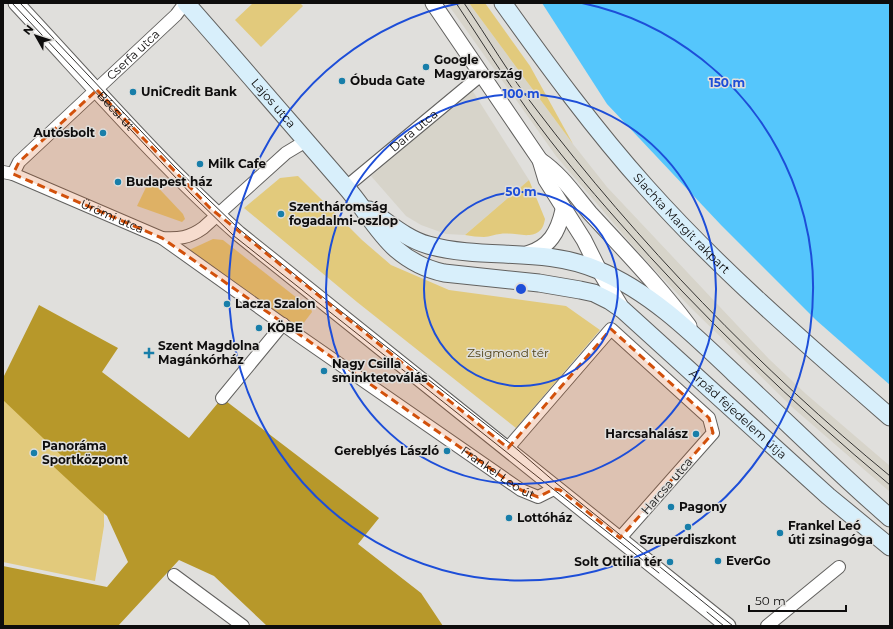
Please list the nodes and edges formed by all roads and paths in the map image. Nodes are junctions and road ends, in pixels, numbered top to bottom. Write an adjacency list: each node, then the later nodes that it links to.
1 (16, 3): 6 (street, Bécsi út)
2 (185, 3): 6 (street, Cserfa utca); 7 (main road, Lajos utca)
3 (433, 3): 5 (street, Árpád fejedelem útja)
4 (503, 3): 21 (main road, Slachta Margit rakpart)
5 (482, 74): 8 (street, Árpád fejedelem útja); 10 (street, Dara utca)
6 (97, 90): 9 (street, Cserfa utca); 13 (street, Bécsi út)
7 (306, 141): 10 (main road, Lajos utca); 13 (street)
8 (540, 160): 12 (street, Árpád fejedelem útja); 19 (street, Árpád fejedelem útja)
9 (8, 173): 14 (street, Ürömi utca)
10 (346, 187): 11 (main road, Lajos utca)
11 (361, 204): 15 (main road); 17 (main road)
12 (563, 210): 15 (street); 16 (street, Árpád fejedelem útja)
13 (218, 216): 14 (street, Ürömi utca); 22 (street)
14 (162, 238): 18 (street)
15 (526, 254): 16 (main road)
16 (599, 270): 17 (street, Árpád fejedelem útja); 19 (main road, Árpád fejedelem útja)
17 (623, 310): 26 (main road, Árpád fejedelem útja)
18 (283, 324): 20 (street); 23 (street, Frankel Leó út)
19 (700, 341): 24 (main road, Árpád fejedelem útja)
20 (222, 398)
21 (890, 417)
22 (508, 448): 23 (street); 25 (street, Harcsa utca)
23 (560, 490): 25 (street)
24 (890, 518)
25 (620, 538): 30 (street)
26 (890, 547)
27 (839, 567): 31 (street)
28 (174, 575): 29 (street)
29 (244, 626)
30 (728, 626)
31 (767, 626)

